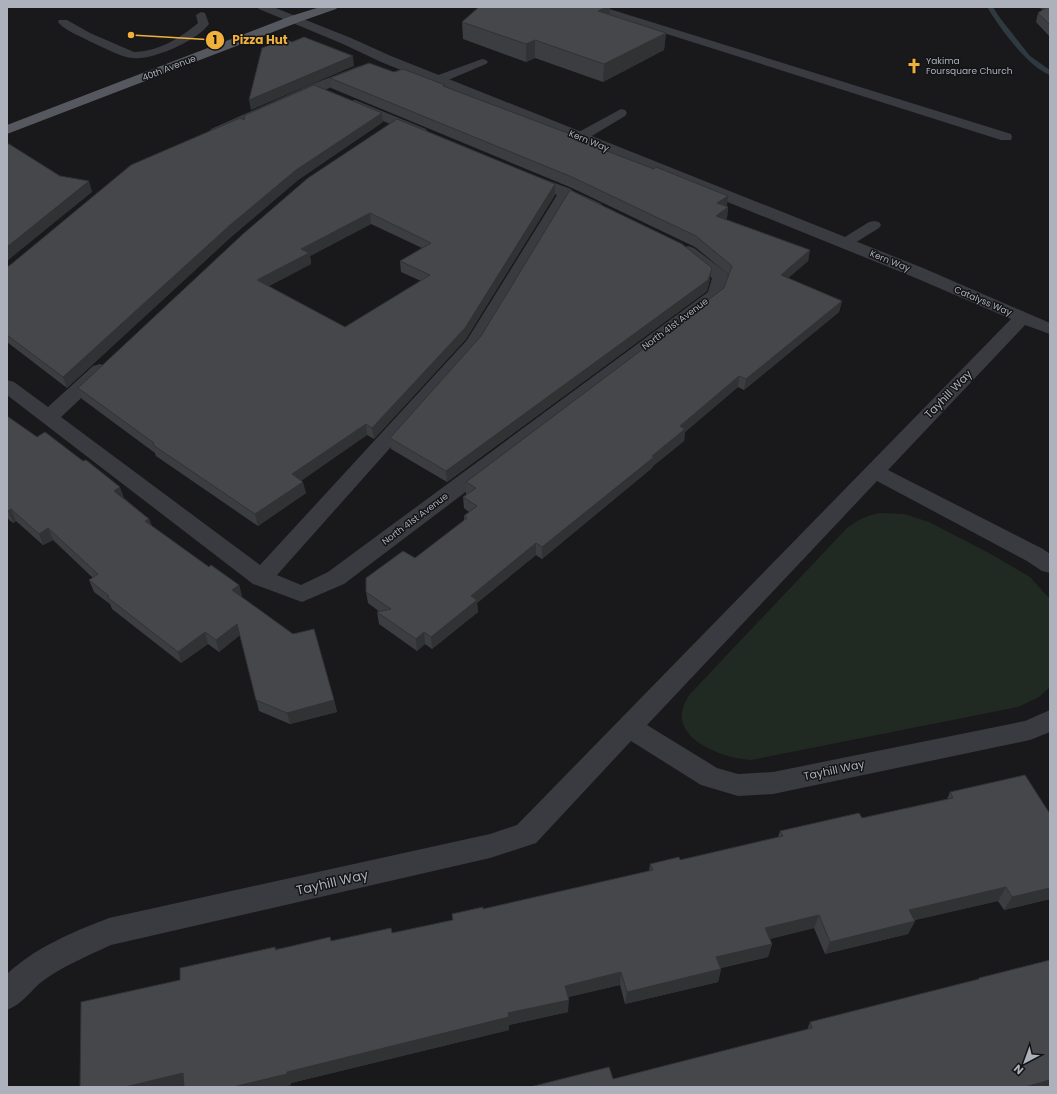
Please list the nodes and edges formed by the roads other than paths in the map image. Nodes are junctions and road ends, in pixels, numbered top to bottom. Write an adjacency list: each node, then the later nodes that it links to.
1 (263, 7): 5 (street, Kern Way)
2 (332, 7): 5 (main road, 40th Avenue)
3 (592, 7): 15 (lane)
4 (201, 15): 6 (lane)
5 (295, 19): 7 (street, Kern Way); 12 (main road, 40th Avenue)
6 (63, 22)
7 (386, 59): 9 (street, Kern Way); 10 (street)
8 (482, 62): 9 (lane)
9 (437, 80): 14 (street, Kern Way)
10 (315, 88): 13 (street); 16 (street)
11 (621, 113): 14 (lane)
12 (7, 130)
13 (207, 136)
14 (580, 137): 21 (street, Kern Way)
15 (1006, 137)
16 (439, 139)
17 (517, 172): 18 (street)
18 (566, 192): 19 (street); 31 (street)
19 (609, 213)
20 (874, 225): 21 (lane)
21 (845, 243): 23 (street, Kern Way)
22 (674, 244): 31 (street, North 41st Avenue)
23 (917, 272): 24 (street, Catalyss Way)
24 (1022, 317): 25 (street, Catalyss Way); 29 (street, Tayhill Way)
25 (1050, 329)
26 (112, 358): 28 (street)
27 (7, 386): 28 (street)
28 (50, 417): 31 (street)
29 (874, 471): 30 (street); 33 (street, Tayhill Way)
30 (1050, 565)
31 (261, 578)
32 (1050, 720): 33 (street, Tayhill Way)
33 (629, 727): 34 (street, Tayhill Way)
34 (7, 995)

